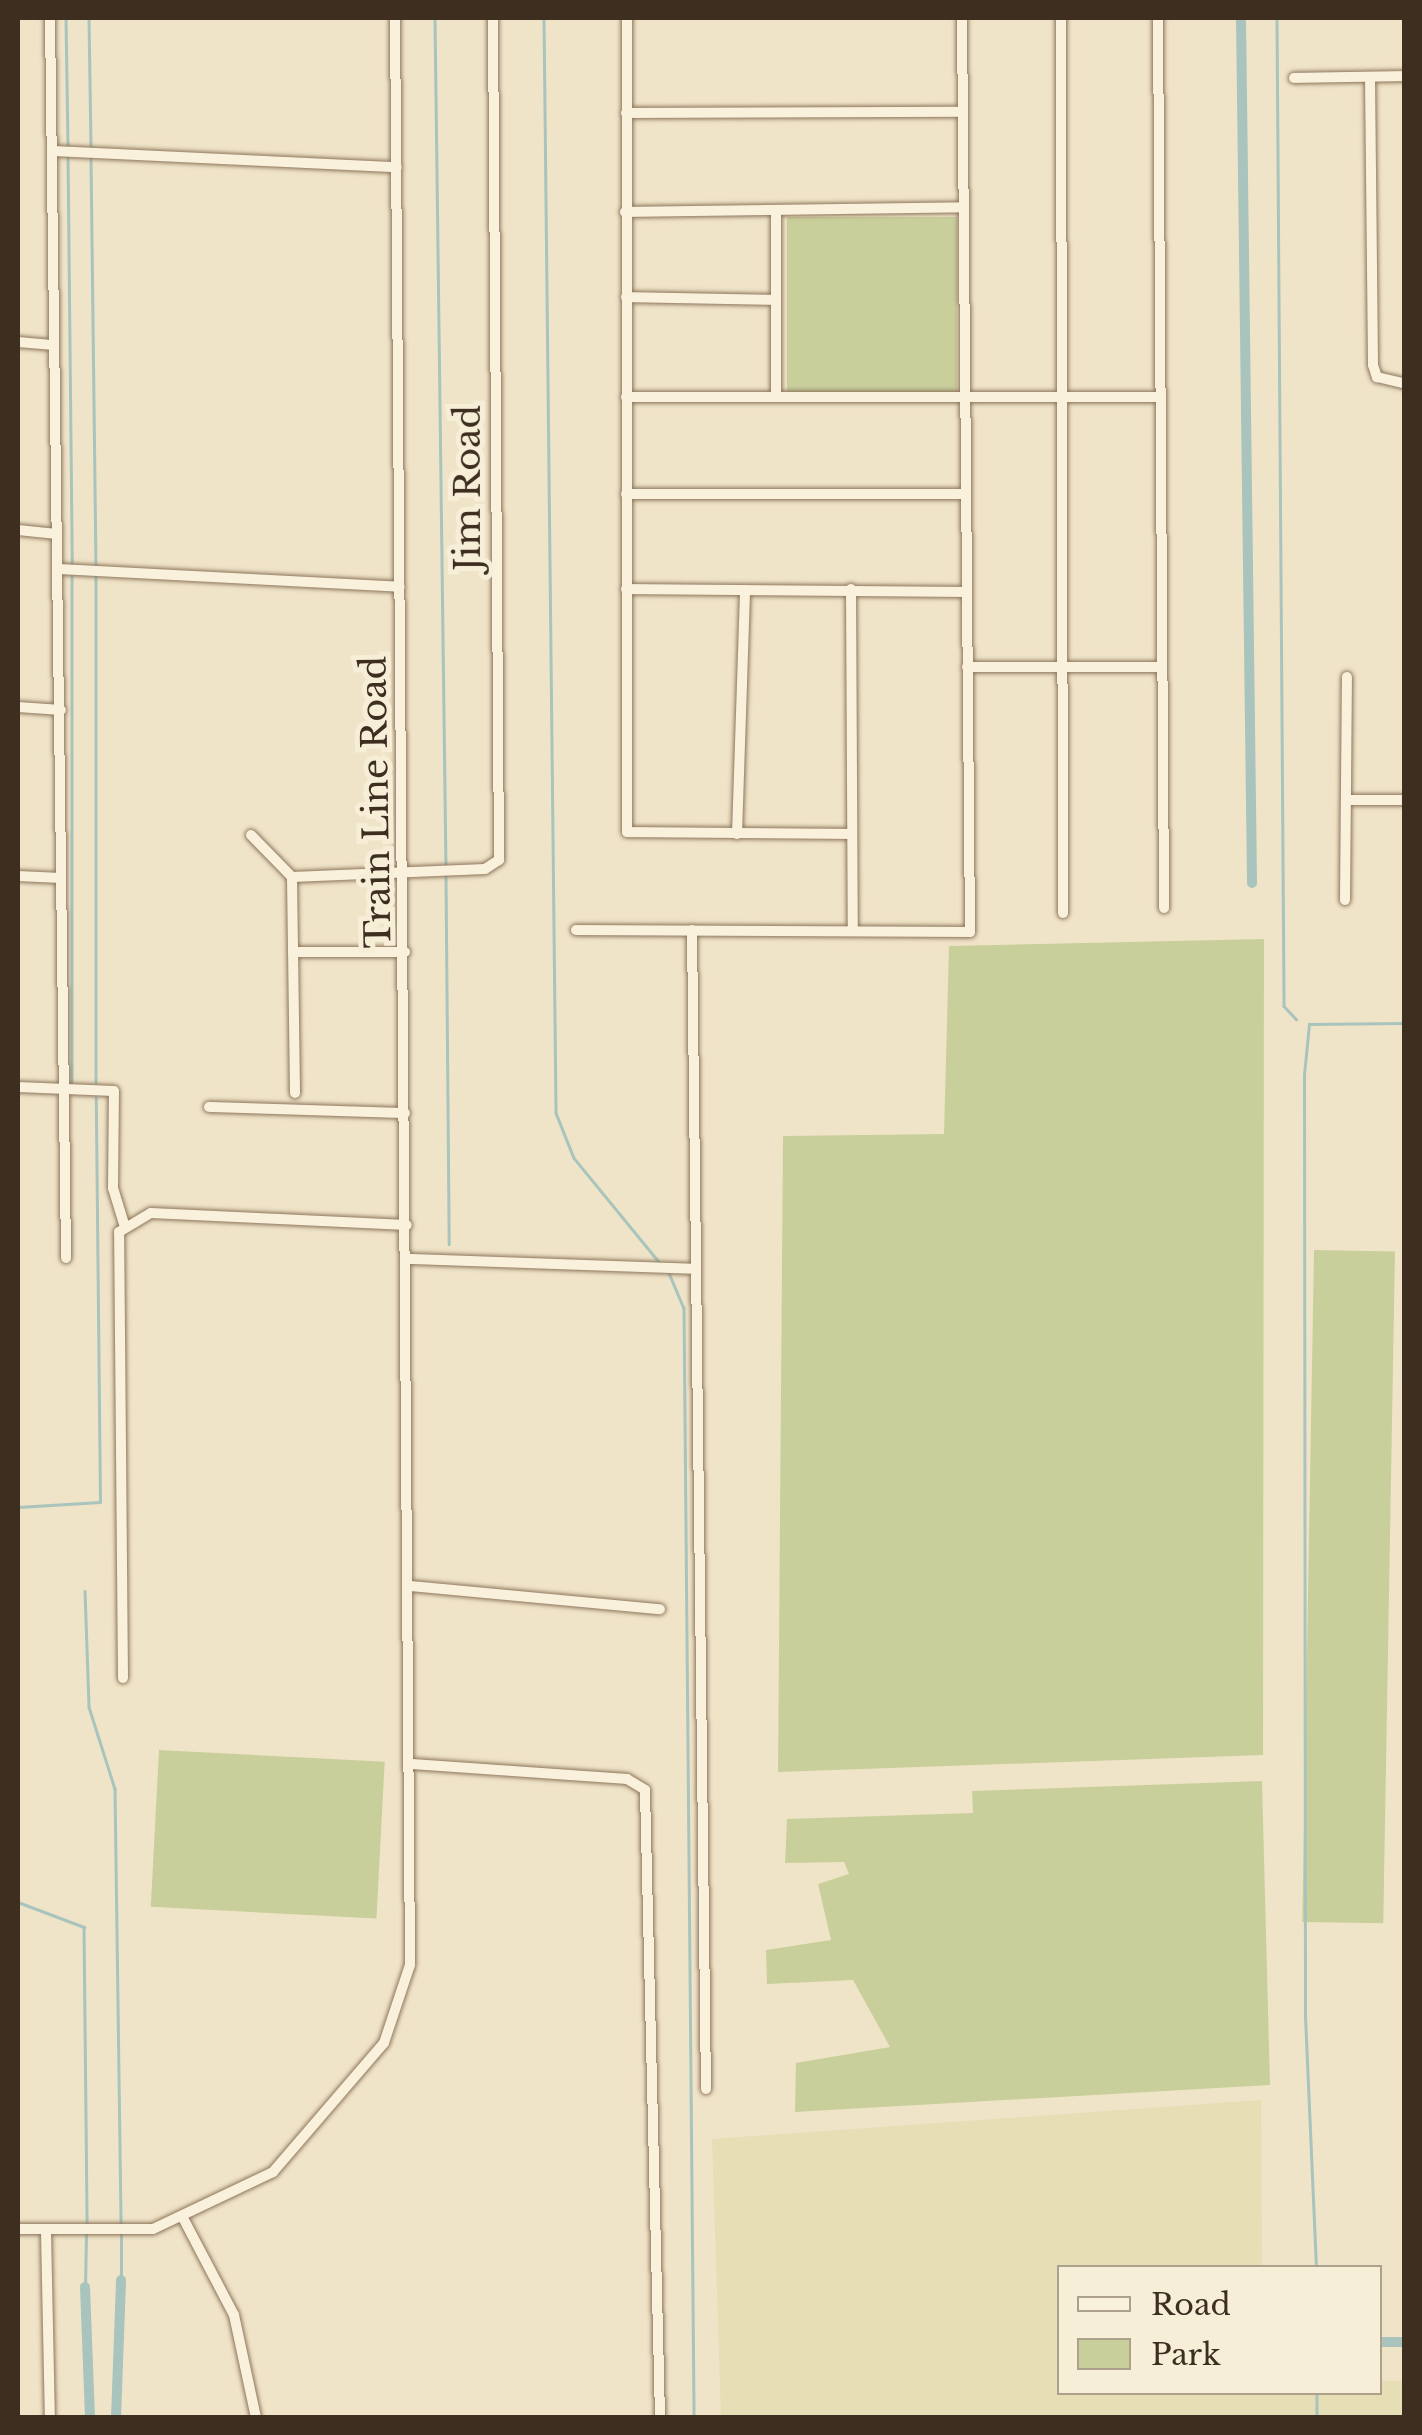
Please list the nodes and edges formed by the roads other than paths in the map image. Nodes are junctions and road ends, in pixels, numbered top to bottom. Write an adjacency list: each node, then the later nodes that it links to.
1 (50, 18): 13 (street)
2 (395, 18): 14 (street, Train Line Road)
3 (493, 18): 49 (street, Jim Road)
4 (627, 18): 12 (street)
5 (962, 18): 11 (street)
6 (1061, 18): 25 (street)
7 (1158, 18): 26 (street)
8 (1404, 76): 9 (street)
9 (1370, 77): 10 (street); 22 (street)
10 (1294, 78)
11 (963, 112): 12 (street); 15 (street)
12 (626, 113): 17 (street)
13 (52, 151): 14 (street); 21 (street)
14 (397, 167): 33 (street, Train Line Road)
15 (964, 207): 16 (street); 24 (street)
16 (776, 210): 17 (street); 19 (street)
17 (625, 212): 18 (street)
18 (626, 297): 19 (street); 27 (street)
19 (776, 300): 23 (street)
20 (18, 342): 21 (street)
21 (54, 345): 31 (street)
22 (1404, 382)
23 (776, 393): 24 (street); 27 (street)
24 (965, 394): 25 (street); 29 (street)
25 (1062, 396): 26 (street); 39 (street)
26 (1160, 396): 40 (street)
27 (626, 397): 28 (street)
28 (626, 494): 29 (street); 35 (street)
29 (966, 494): 37 (street)
30 (18, 530): 31 (street)
31 (58, 534): 32 (street)
32 (59, 569): 33 (street); 43 (street)
33 (400, 587): 49 (street, Train Line Road)
34 (851, 589): 36 (street); 37 (street); 47 (street)
35 (626, 590): 36 (street); 46 (street)
36 (745, 590): 46 (street)
37 (964, 592): 38 (street)
38 (968, 667): 39 (street); 56 (street)
39 (1064, 667): 40 (street); 55 (street)
40 (1160, 667): 54 (street)
41 (1347, 676): 44 (street)
42 (18, 706): 43 (street)
43 (61, 710): 52 (street)
44 (1346, 800): 45 (street); 53 (street)
45 (1404, 800)
46 (737, 834): 47 (street)
47 (852, 834): 56 (street)
48 (250, 835): 51 (street)
49 (405, 871): 51 (street, Jim Road); 60 (street, Train Line Road)
50 (18, 876): 52 (street)
51 (292, 876): 59 (street)
52 (61, 878): 62 (street)
53 (1345, 900)
54 (1164, 908)
55 (1063, 913)
56 (853, 928): 58 (street)
57 (576, 930): 58 (street)
58 (692, 930): 70 (street)
59 (293, 952): 60 (street); 63 (street)
60 (405, 952): 65 (street, Train Line Road)
61 (18, 1087): 62 (street)
62 (64, 1089): 66 (street); 68 (street)
63 (295, 1093)
64 (208, 1107): 65 (street)
65 (406, 1112): 67 (street, Train Line Road)
66 (124, 1225): 67 (street); 73 (street)
67 (407, 1226): 69 (street, Train Line Road)
68 (66, 1258)
69 (410, 1259): 70 (street); 71 (street, Train Line Road)
70 (695, 1269): 75 (street)
71 (410, 1586): 72 (street); 74 (street, Train Line Road)
72 (660, 1609)
73 (123, 1678)
74 (412, 1764): 76 (street, Train Line Road); 81 (street)
75 (706, 2089)
76 (182, 2216): 78 (street, Train Line Road); 80 (street)
77 (18, 2229): 78 (street, Train Line Road)
78 (46, 2232): 79 (street)
79 (50, 2418)
80 (256, 2418)
81 (660, 2418)

